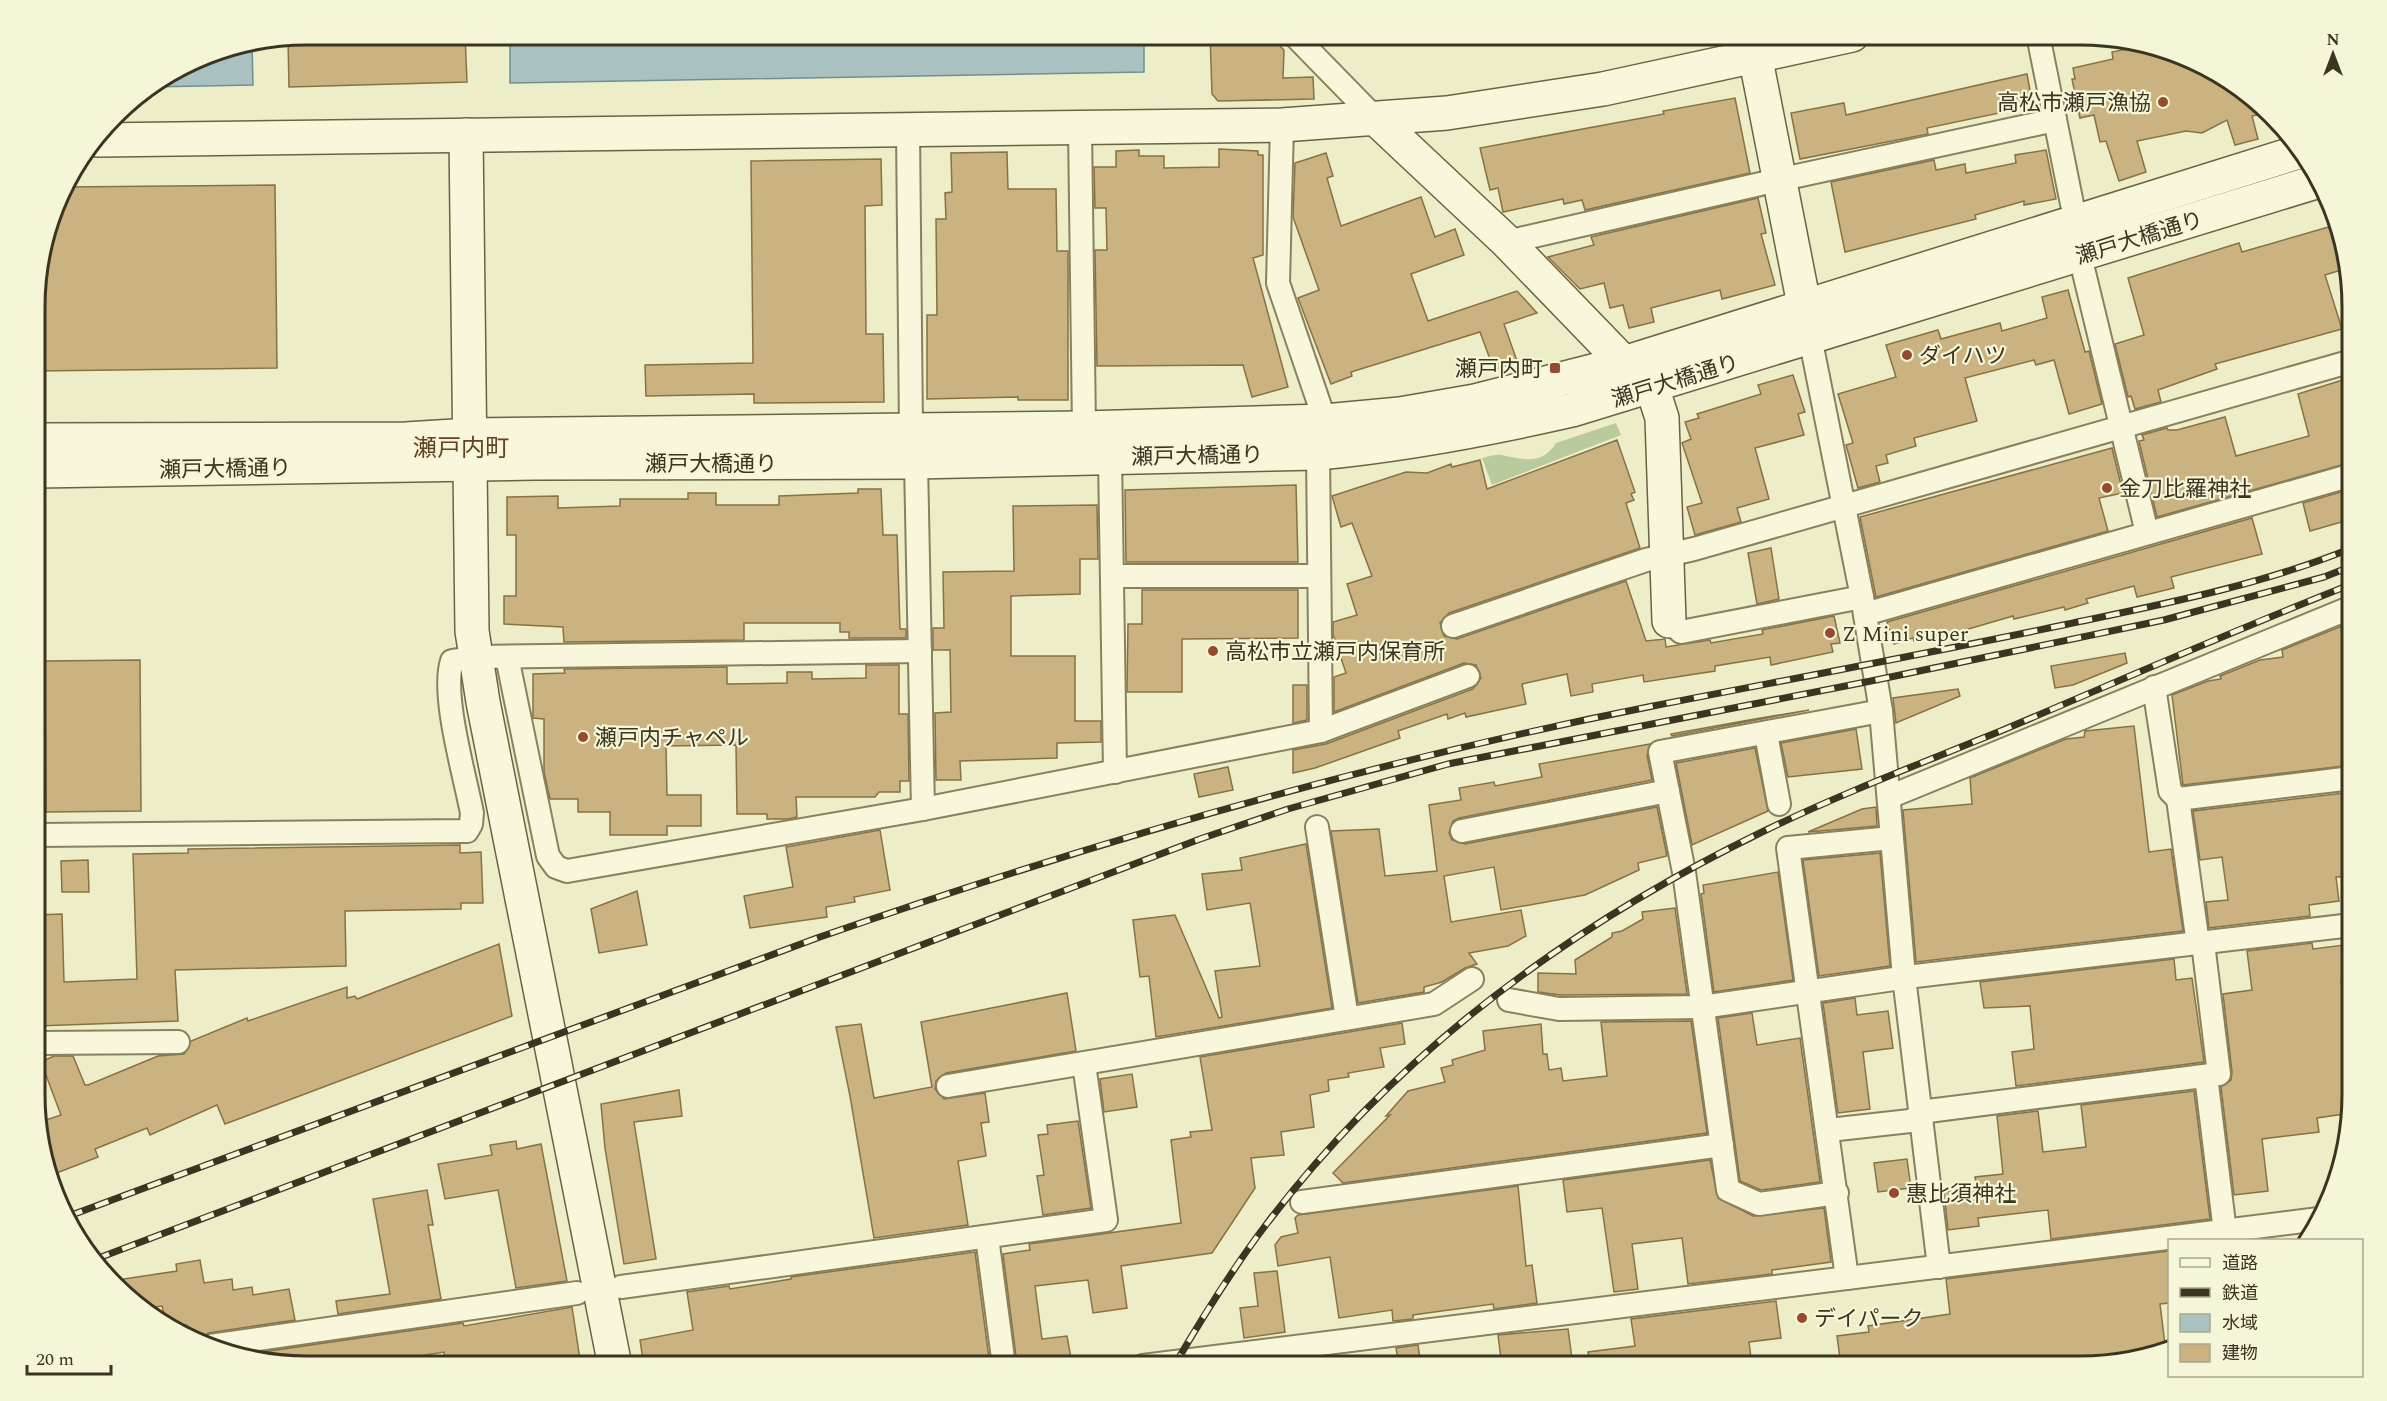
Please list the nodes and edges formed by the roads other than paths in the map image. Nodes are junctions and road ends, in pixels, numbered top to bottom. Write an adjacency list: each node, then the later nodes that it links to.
1 (1304, 45): 5 (street)
2 (1801, 45): 4 (street)
3 (2040, 45): 6 (street)
4 (1755, 55): 5 (street); 13 (street)
5 (1376, 119): 7 (street); 16 (street)
6 (2055, 120): 13 (street); 15 (street)
7 (1282, 125): 8 (street); 22 (street)
8 (1080, 128): 9 (street); 23 (street)
9 (908, 130): 10 (street); 25 (street)
10 (466, 135): 11 (street); 27 (street)
11 (105, 140)
12 (2292, 154): 15 (street, 瀬戸大橋通り)
13 (1778, 180): 16 (street); 18 (street)
14 (2311, 184): 17 (street, 瀬戸大橋通り)
15 (2078, 220): 18 (street, 瀬戸大橋通り)
16 (1507, 242): 19 (street)
17 (2080, 256): 18 (street, 瀬戸大橋通り); 24 (street)
18 (1807, 322): 19 (street, 瀬戸大橋通り); 21 (street, 瀬戸大橋通り); 33 (street)
19 (1624, 363): 22 (street, 瀬戸大橋通り)
20 (2342, 365): 24 (street)
21 (1652, 387): 28 (street, 瀬戸大橋通り); 35 (street)
22 (1325, 421): 23 (street, 瀬戸大橋通り)
23 (1084, 428): 25 (street, 瀬戸大橋通り)
24 (2121, 429): 33 (street); 34 (street)
25 (911, 430): 27 (street, 瀬戸大橋通り)
26 (45, 440): 27 (street, 瀬戸大橋通り)
27 (470, 449): 30 (street, 瀬戸大橋通り); 31 (street, 瀬戸大橋通り); 43 (street)
28 (1318, 453): 29 (street, 瀬戸大橋通り); 37 (street)
29 (1110, 457): 30 (street, 瀬戸大橋通り); 36 (street)
30 (916, 462): 42 (street)
31 (45, 471)
32 (2342, 478): 34 (street)
33 (1843, 506): 35 (street); 38 (street)
34 (2147, 534): 38 (street)
35 (1665, 555): 40 (street); 41 (street)
36 (1112, 576): 37 (street); 49 (street)
37 (1318, 576): 47 (street)
38 (1863, 605): 40 (street); 46 (street)
39 (2342, 611): 45 (street)
40 (1669, 621)
41 (1453, 626)
42 (920, 651): 43 (street); 55 (street)
43 (492, 657): 55 (street); 58 (street); 88 (street)
44 (1468, 676): 47 (street)
45 (2154, 687): 52 (street); 53 (street)
46 (1881, 711): 48 (street); 52 (street)
47 (1321, 731): 49 (street)
48 (1766, 734): 51 (street); 54 (street)
49 (1115, 772): 55 (street)
50 (2342, 779): 53 (street)
51 (1668, 791): 57 (street); 66 (street)
52 (1889, 797): 59 (street)
53 (2178, 799): 61 (street)
54 (1779, 804)
55 (923, 809)
56 (1317, 827): 67 (street)
57 (1462, 831)
58 (45, 835)
59 (1892, 837): 62 (street); 64 (street)
60 (2342, 926): 61 (street)
61 (2203, 943): 62 (street); 71 (street)
62 (1904, 977): 64 (street); 73 (street)
63 (1472, 979): 67 (street)
64 (1808, 991): 66 (street); 74 (street)
65 (1509, 1000): 66 (street)
66 (1702, 1007): 75 (street)
67 (1347, 1018): 70 (street)
68 (178, 1042): 69 (street)
69 (45, 1043)
70 (1084, 1064): 72 (street); 80 (street)
71 (2206, 1076): 73 (street); 79 (street)
72 (948, 1086)
73 (1920, 1114): 74 (street); 83 (street)
74 (1829, 1130): 76 (street)
75 (1722, 1145): 76 (street); 77 (street)
76 (1837, 1193): 84 (street)
77 (1302, 1202)
78 (2309, 1221): 79 (street)
79 (2225, 1235): 81 (street)
80 (987, 1237): 85 (street); 89 (street)
81 (2189, 1239)
82 (2168, 1241): 83 (street)
83 (1939, 1267): 84 (street)
84 (1847, 1278): 90 (street)
85 (621, 1287)
86 (577, 1293): 87 (street)
87 (228, 1343)
88 (613, 1356)
89 (1003, 1356)
90 (1223, 1356)

